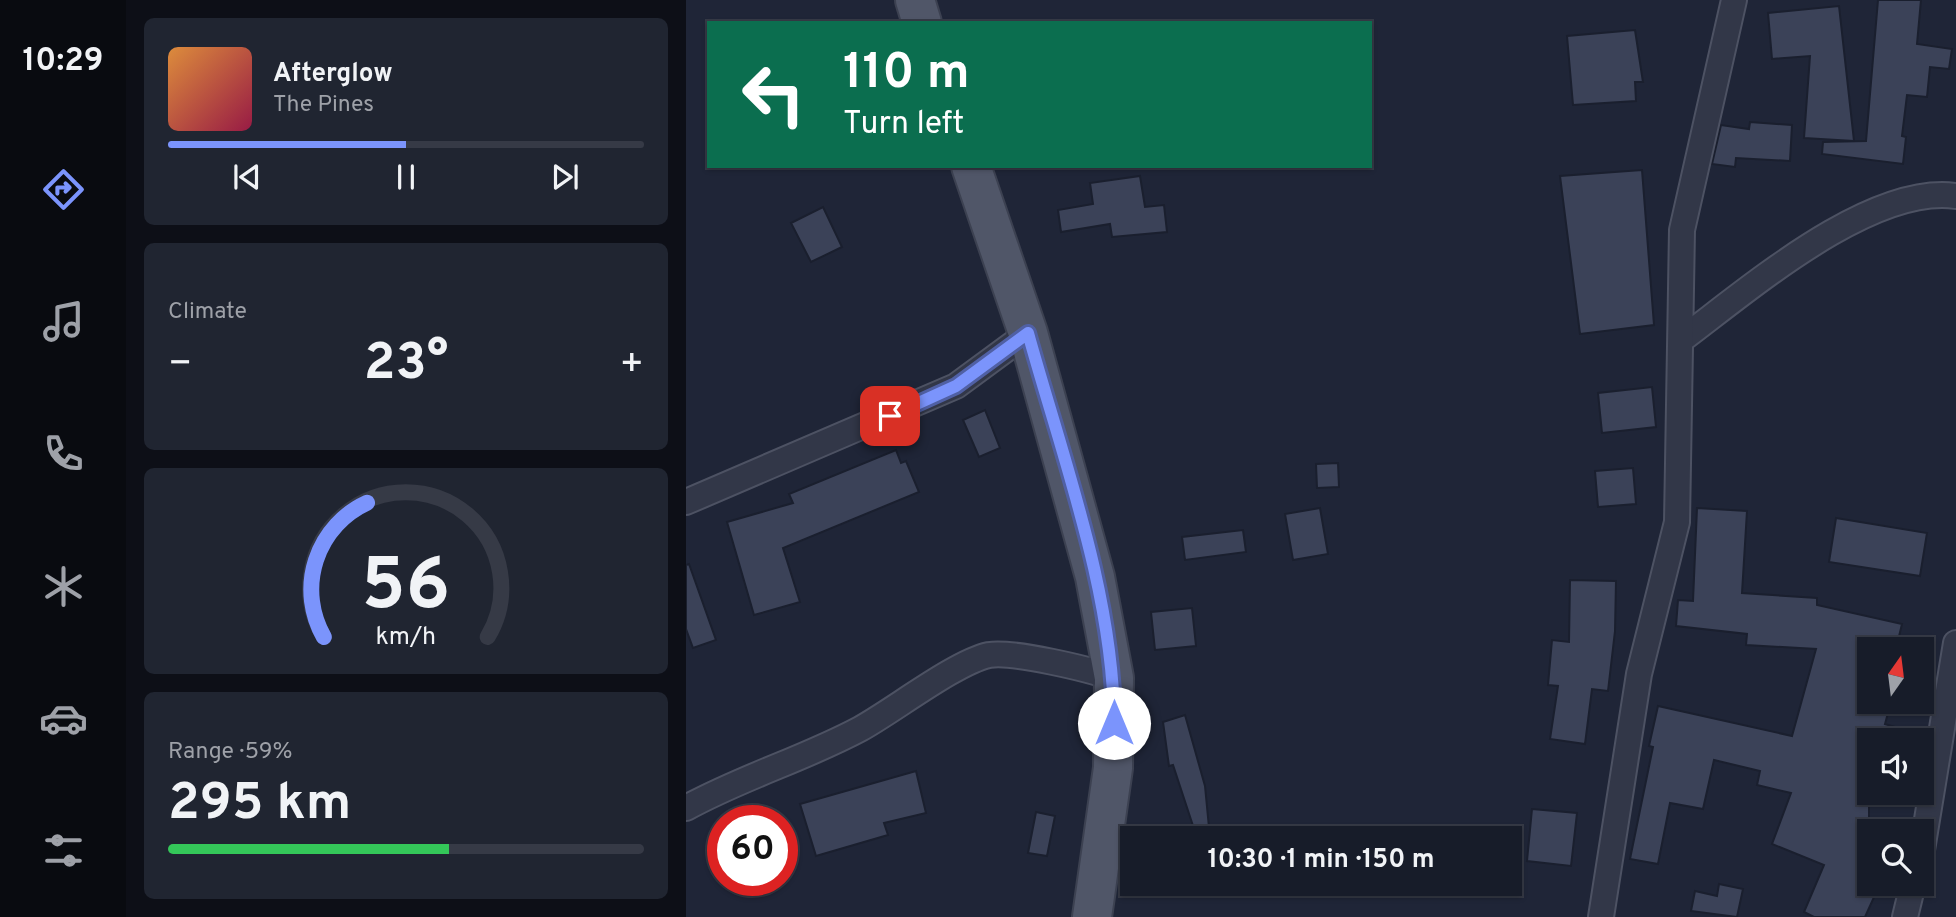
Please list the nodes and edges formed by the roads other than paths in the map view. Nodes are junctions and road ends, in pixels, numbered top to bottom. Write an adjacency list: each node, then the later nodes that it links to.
1 (915, 0): 3 (main road)
2 (1734, 0): 7 (street)
3 (921, 21)
4 (972, 168): 6 (main road)
5 (1956, 196): 7 (street)
6 (1028, 333): 8 (street); 10 (main road)
7 (1681, 340): 15 (street)
8 (686, 502)
9 (1956, 643): 12 (street)
10 (1114, 678): 11 (street); 14 (main road)
11 (686, 808)
12 (1927, 819)
13 (1910, 896): 16 (street)
14 (1092, 917)
15 (1601, 917)
16 (1905, 917)

